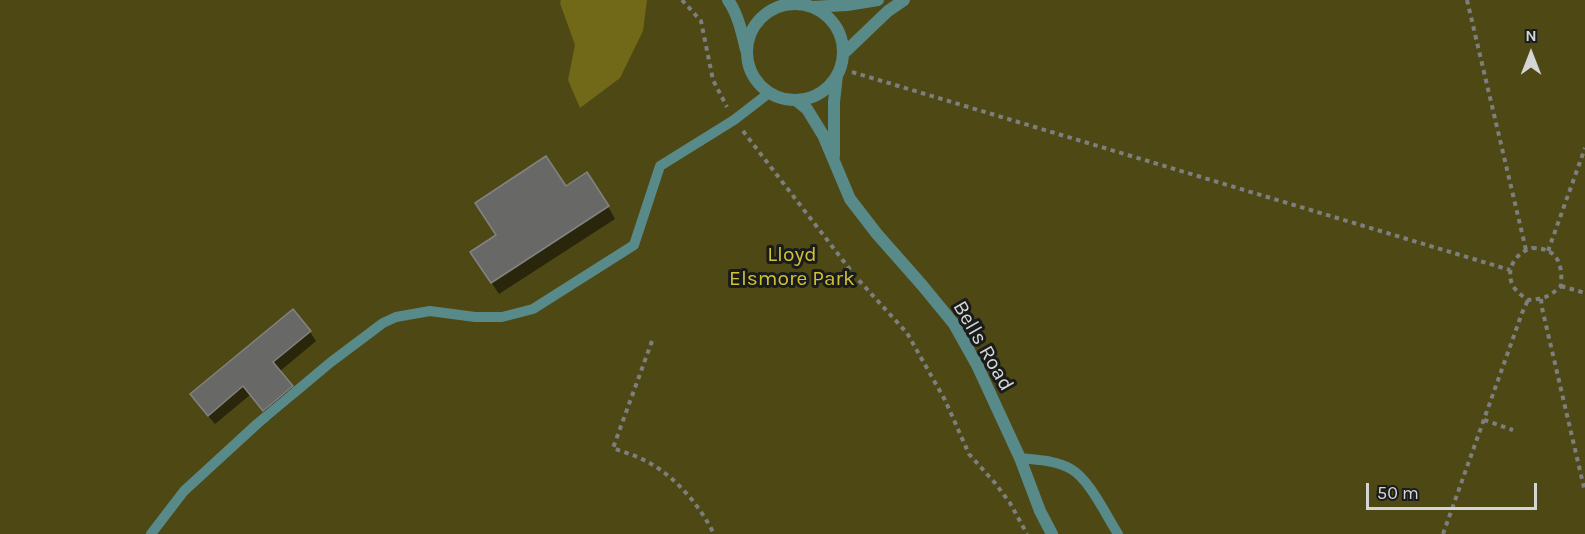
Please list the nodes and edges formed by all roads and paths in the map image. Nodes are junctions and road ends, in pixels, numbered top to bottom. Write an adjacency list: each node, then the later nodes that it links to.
1 (682, 0): 13 (path)
2 (728, 0): 8 (street)
3 (878, 0): 7 (street)
4 (904, 0): 9 (street)
5 (1467, 0): 17 (path)
6 (789, 2): 7 (street); 8 (street)
7 (810, 7): 9 (street)
8 (746, 50): 11 (street)
9 (843, 54): 10 (street)
10 (839, 70): 12 (street); 16 (street, Bells Road); 19 (path)
11 (769, 93): 12 (street); 13 (lane)
12 (796, 100): 16 (street, Bells Road)
13 (734, 120): 29 (lane); 31 (path)
14 (1585, 148): 15 (path)
15 (1584, 154): 18 (path)
16 (834, 164): 27 (street, Bells Road)
17 (1526, 250): 18 (path); 19 (path)
18 (1548, 251): 20 (path)
19 (1510, 270): 23 (path)
20 (1561, 286): 21 (path); 22 (path)
21 (1585, 293)
22 (1541, 299): 23 (path); 28 (path)
23 (1528, 300): 25 (path)
24 (652, 341): 30 (path)
25 (1484, 420): 26 (path); 34 (path)
26 (1513, 430)
27 (1020, 458): 32 (street, Bells Road); 33 (lane)
28 (1585, 492)
29 (151, 534)
30 (714, 534)
31 (1027, 534)
32 (1052, 534)
33 (1118, 534)
34 (1443, 534)

